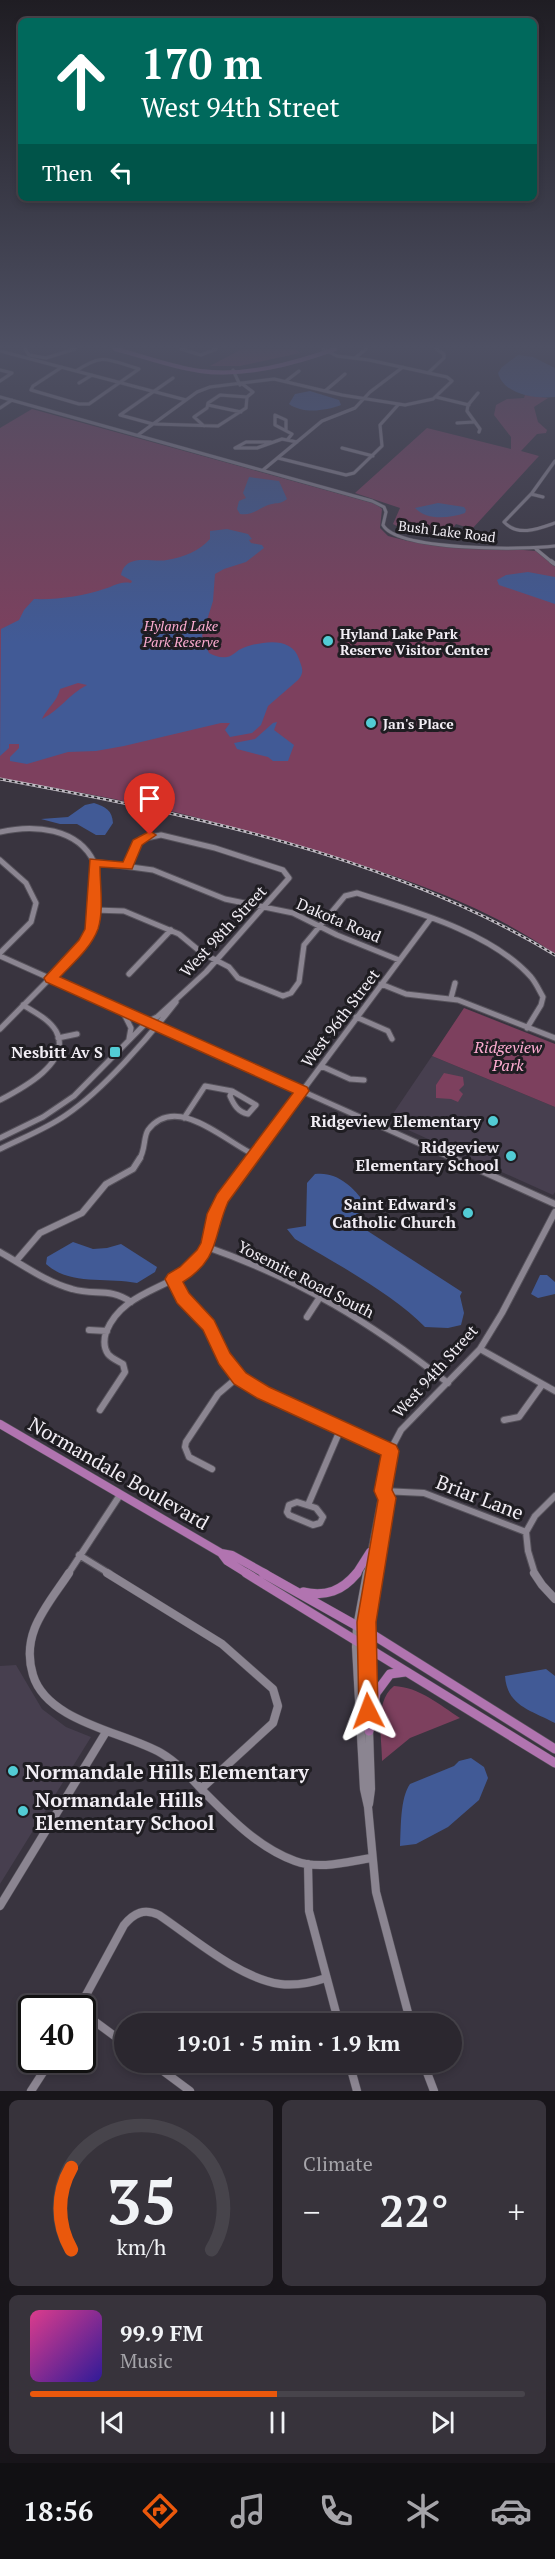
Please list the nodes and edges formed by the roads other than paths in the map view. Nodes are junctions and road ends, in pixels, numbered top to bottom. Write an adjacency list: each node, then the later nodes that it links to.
1 (179, 447): 11 (street, Bush Lake Road)
2 (261, 447): 6 (street)
3 (292, 447): 9 (street)
4 (342, 447): 8 (street)
5 (381, 447): 8 (street)
6 (235, 448): 7 (street)
7 (230, 451)
8 (373, 456): 9 (street)
9 (278, 458): 11 (street)
10 (555, 461): 12 (street)
11 (263, 470): 16 (street, Bush Lake Road)
12 (531, 494): 13 (street); 14 (street)
13 (543, 497)
14 (555, 523)
15 (555, 545): 16 (street, Bush Lake Road)
16 (536, 549): 17 (street)
17 (555, 564)
18 (0, 832): 20 (street)
19 (0, 860): 27 (street)
20 (94, 862): 21 (street, Dakota Road); 23 (street)
21 (127, 866): 22 (street, Dakota Road); 22 (street, West 98th Street)
22 (264, 908): 25 (street, Dakota Road); 29 (street, West 98th Street)
23 (94, 910): 26 (street); 31 (street)
24 (430, 918): 25 (street); 28 (street, West 96th Street); 41 (street)
25 (320, 926): 28 (street, Dakota Road); 29 (street)
26 (171, 930): 29 (street); 30 (street)
27 (0, 954): 31 (street)
28 (399, 960): 33 (street, West 96th Street)
29 (216, 961): 35 (street, West 98th Street)
30 (129, 974)
31 (51, 978): 36 (street); 37 (street)
32 (455, 983): 34 (street)
33 (381, 984): 34 (street); 38 (street, West 96th Street)
34 (451, 998): 41 (street)
35 (177, 999): 39 (street, West 98th Street); 40 (street, West 98th Street)
36 (23, 1005): 42 (street); 44 (street)
37 (122, 1011): 39 (street); 47 (street)
38 (356, 1017): 46 (street); 48 (street, West 96th Street)
39 (147, 1022): 40 (street); 47 (street, West 98th Street)
40 (157, 1026): 51 (street); 55 (street, West 98th Street)
41 (527, 1028): 45 (street)
42 (0, 1029)
43 (77, 1034): 44 (street)
44 (58, 1038): 52 (street)
45 (555, 1038)
46 (392, 1039)
47 (128, 1041): 54 (street, West 98th Street)
48 (321, 1066): 49 (street); 51 (street, West 96th Street)
49 (364, 1080)
50 (232, 1091): 50 (street); 53 (street)
51 (302, 1091): 56 (street, West 96th Street); 57 (street)
52 (0, 1100)
53 (184, 1118): 56 (street); 61 (street)
54 (0, 1138)
55 (0, 1149)
56 (255, 1155): 59 (street, West 96th Street)
57 (555, 1204)
58 (555, 1212): 68 (street, West 94th Street)
59 (207, 1247): 62 (street, West 96th Street); 63 (street, Yosemite Road South)
60 (0, 1252): 61 (street)
61 (16, 1261): 64 (street)
62 (173, 1279): 64 (street, West 96th Street); 69 (street)
63 (320, 1297): 65 (street); 70 (street, Yosemite Road South)
64 (131, 1302): 67 (street)
65 (307, 1317)
66 (89, 1330): 67 (street)
67 (107, 1330): 73 (street)
68 (480, 1349): 70 (street, West 94th Street); 71 (street)
69 (238, 1377): 76 (street); 78 (street)
70 (448, 1383): 77 (street, West 94th Street)
71 (542, 1385): 72 (street); 74 (street)
72 (555, 1391)
73 (100, 1410)
74 (504, 1420)
75 (0, 1424): 80 (main road, Normandale Boulevard)
76 (341, 1428): 77 (street); 82 (street)
77 (390, 1451): 79 (street, West 94th Street)
78 (213, 1469)
79 (383, 1491): 83 (street, Briar Lane); 85 (street, West 94th Street)
80 (120, 1495): 84 (main road, Normandale Boulevard); 86 (street)
81 (555, 1496): 83 (street)
82 (308, 1505): 82 (street)
83 (526, 1532): 88 (street, Briar Lane)
84 (221, 1553): 87 (main road, Normandale Boulevard); 91 (main road, Normandale Boulevard)
85 (373, 1553): 87 (main road); 89 (street); 90 (street)
86 (79, 1555): 95 (street); 98 (street)
87 (288, 1587): 89 (main road, Normandale Boulevard)
88 (555, 1599)
89 (357, 1627): 90 (main road, Normandale Boulevard); 91 (street)
90 (366, 1631): 92 (street); 96 (main road, Normandale Boulevard)
91 (356, 1640): 92 (main road, Normandale Boulevard); 99 (street)
92 (366, 1646): 93 (main road, Normandale Boulevard); 94 (street)
93 (409, 1673): 94 (main road); 97 (main road, Normandale Boulevard)
94 (369, 1731): 99 (street)
95 (106, 1732): 98 (street); 102 (street)
96 (555, 1749)
97 (555, 1762)
98 (202, 1788): 101 (street)
99 (368, 1807): 100 (street)
100 (371, 1858): 101 (street); 106 (street)
101 (308, 1864): 103 (street)
102 (0, 1906)
103 (326, 1978): 104 (street); 105 (street)
104 (86, 1995)
105 (336, 2013)
106 (408, 2013)
107 (96, 2022): 108 (street)
108 (114, 2036)
109 (43, 2073): 113 (street)
110 (166, 2073): 114 (street)
111 (352, 2073): 115 (street)
112 (427, 2073): 116 (street)
113 (31, 2091)
114 (190, 2091)
115 (357, 2091)
116 (434, 2091)

